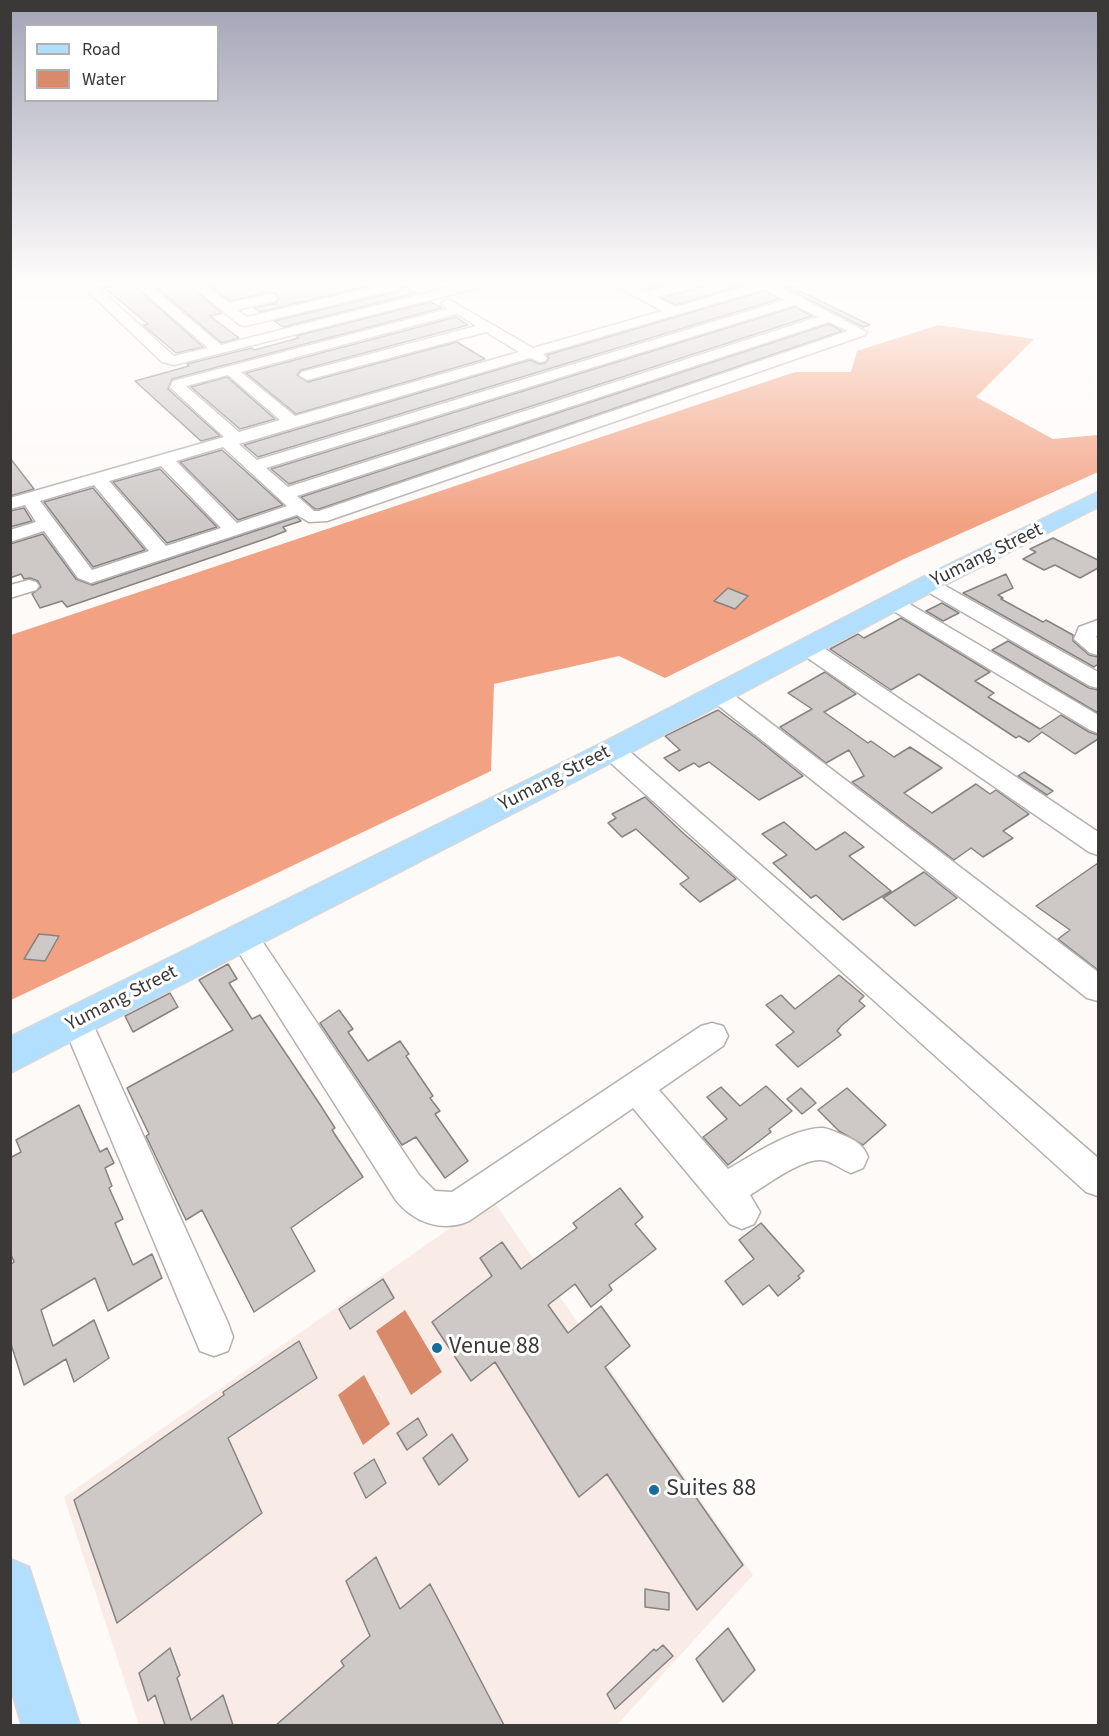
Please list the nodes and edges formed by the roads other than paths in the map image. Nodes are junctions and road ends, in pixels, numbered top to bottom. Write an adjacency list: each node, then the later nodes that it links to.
1 (257, 362): 9 (street)
2 (290, 362): 11 (street)
3 (356, 362): 11 (street)
4 (503, 362): 13 (street)
5 (546, 362): 10 (street)
6 (596, 362): 10 (street)
7 (689, 362): 12 (street)
8 (773, 362): 14 (street)
9 (229, 369): 15 (street); 16 (street)
10 (564, 372): 12 (street); 18 (street)
11 (307, 375): 13 (street)
12 (597, 391): 14 (street); 20 (street)
13 (346, 406): 15 (street)
14 (632, 411): 23 (street)
15 (292, 422): 16 (street)
16 (232, 440): 17 (street); 18 (street)
17 (164, 459): 19 (street); 25 (street)
18 (255, 466): 20 (street)
19 (98, 479): 22 (street); 27 (street)
20 (285, 494): 23 (street)
21 (1098, 499): 28 (main road, Yumang Street)
22 (20, 502): 24 (street)
23 (300, 508): 25 (street)
24 (48, 524): 26 (street); 27 (street)
25 (233, 529): 27 (street)
26 (10, 536)
27 (162, 554)
28 (928, 584): 29 (main road, Yumang Street); 33 (street)
29 (894, 603): 31 (main road, Yumang Street); 34 (street)
30 (1098, 626): 32 (street)
31 (807, 647): 36 (main road, Yumang Street); 41 (street)
32 (1098, 648)
33 (1044, 651): 34 (street); 35 (street)
34 (1008, 671): 37 (street)
35 (1095, 675)
36 (718, 694): 38 (main road, Yumang Street); 43 (street)
37 (1098, 725)
38 (612, 750): 39 (main road, Yumang Street); 40 (street)
39 (579, 767): 40 (street); 42 (main road, Yumang Street)
40 (635, 772): 49 (street)
41 (1098, 845)
42 (244, 937): 44 (main road, Yumang Street); 47 (street)
43 (1098, 989)
44 (77, 1023): 46 (main road, Yumang Street); 50 (street)
45 (712, 1036): 47 (street)
46 (10, 1056)
47 (636, 1087): 48 (street)
48 (851, 1157)
49 (1098, 1180)
50 (214, 1337)
51 (10, 1586): 52 (main road)
52 (51, 1725)

